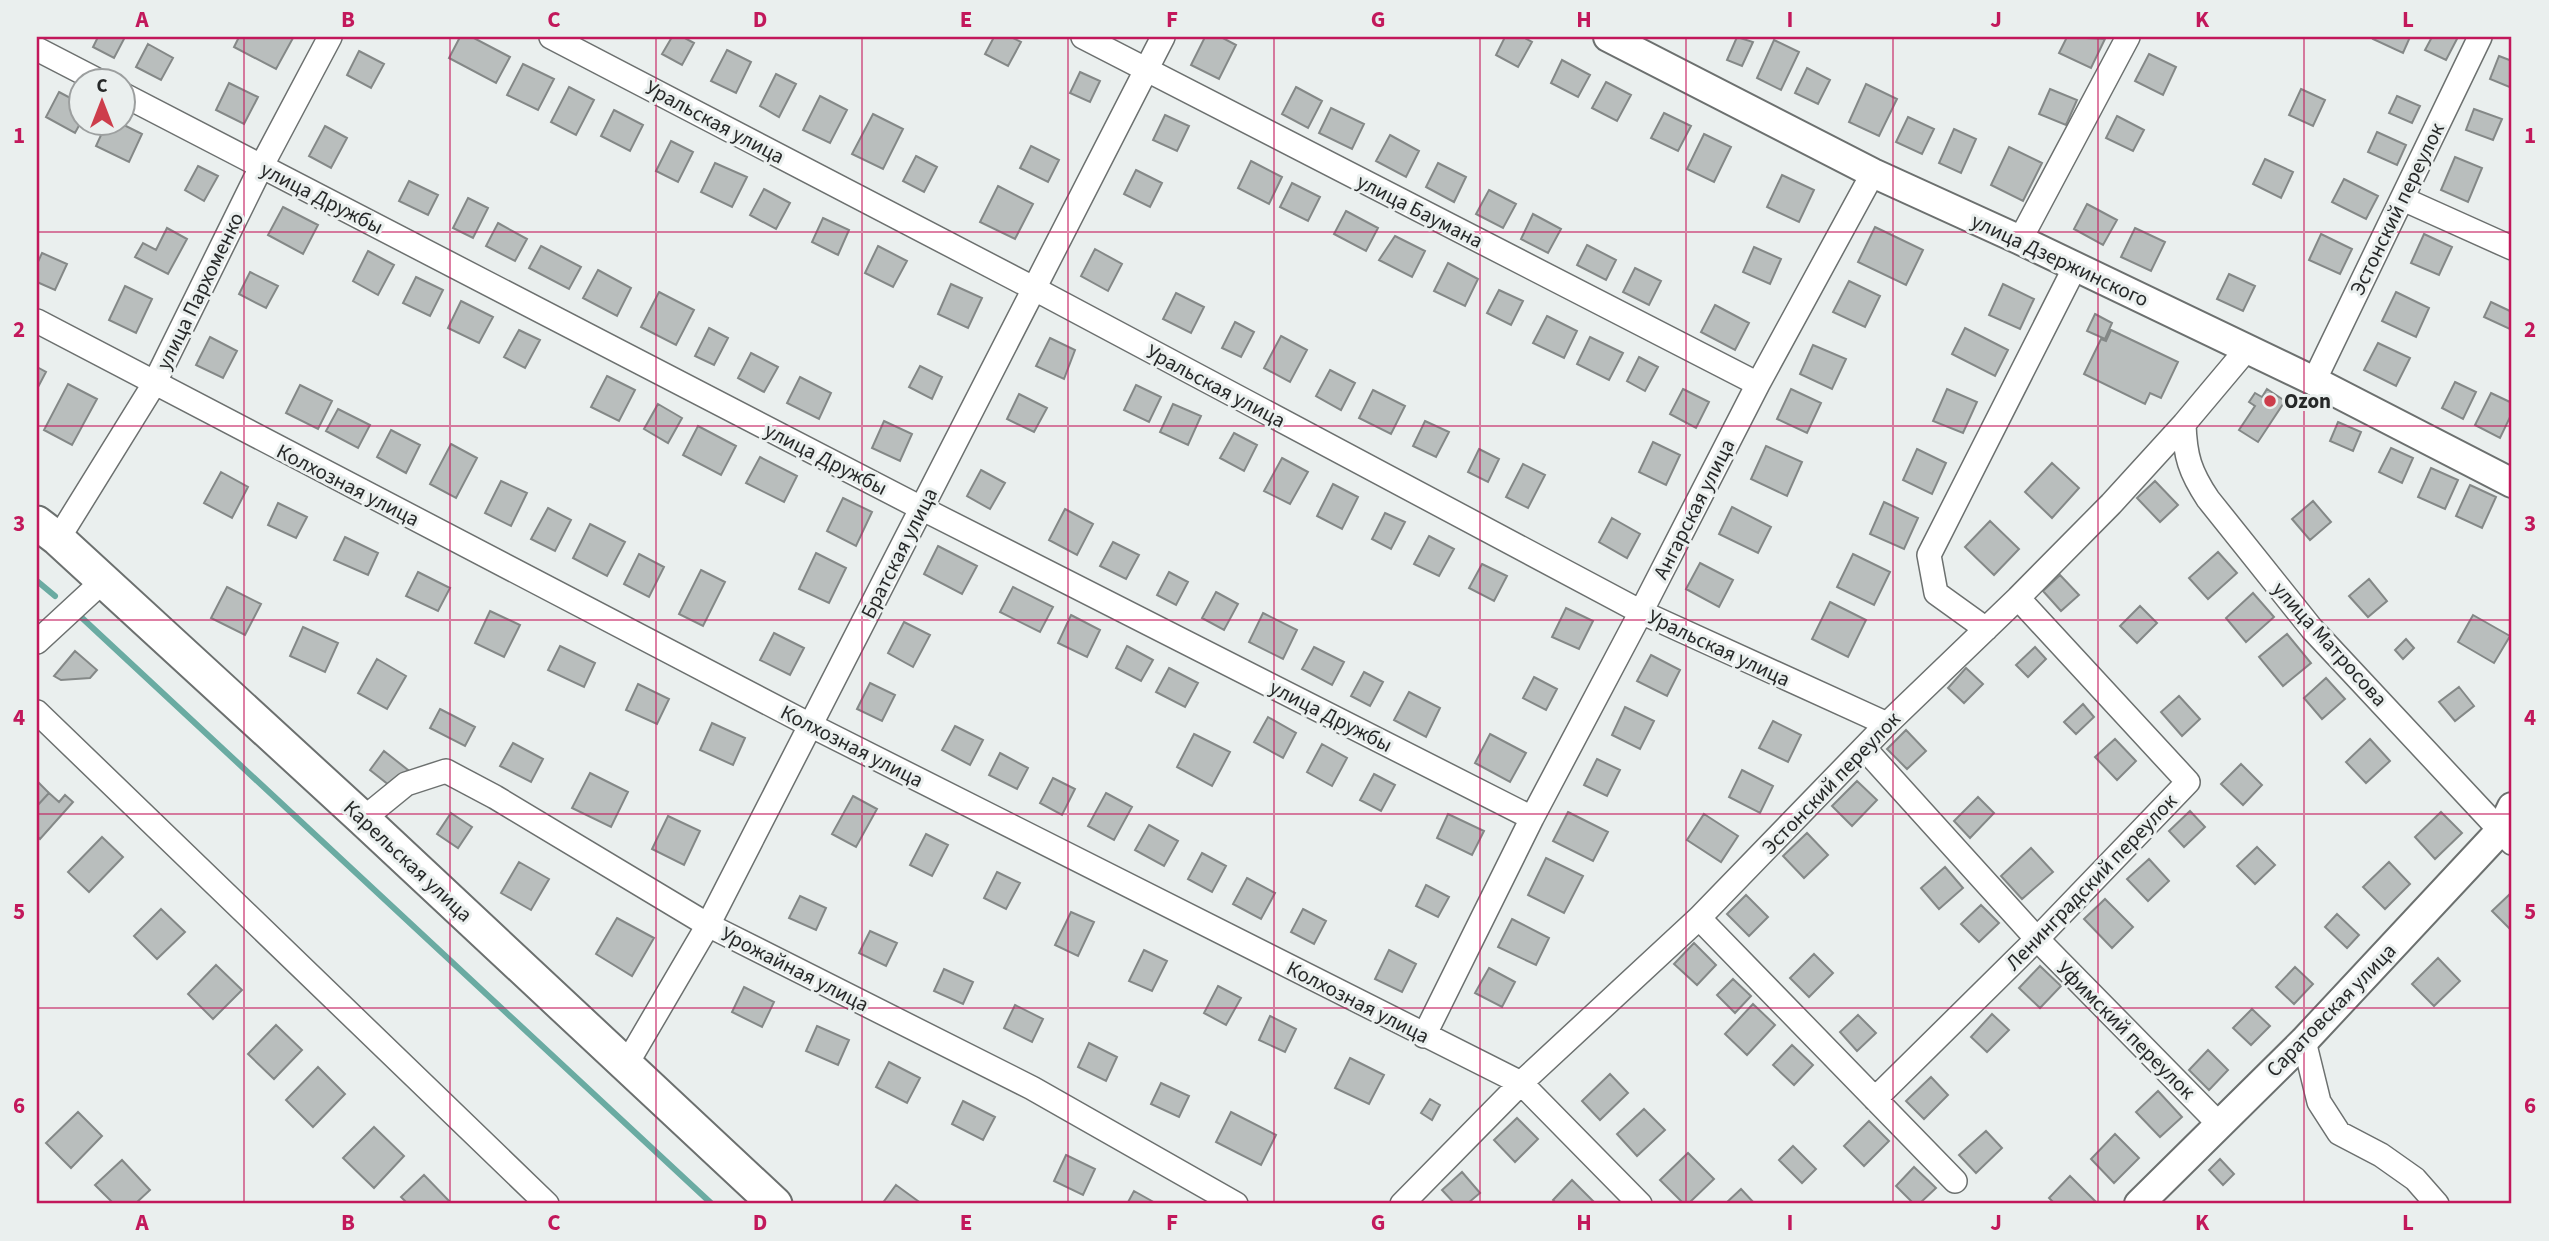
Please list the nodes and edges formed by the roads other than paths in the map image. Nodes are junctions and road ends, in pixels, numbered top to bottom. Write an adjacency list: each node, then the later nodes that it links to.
1 (330, 37): 12 (street, улица Пархоменко)
2 (551, 37): 18 (street, Уральская улица)
3 (1083, 37): 10 (street, улица Баумана)
4 (1163, 37): 10 (street, Братская улица)
5 (1608, 37): 13 (street, улица Дзержинского)
6 (2128, 37): 15 (street)
7 (2480, 37): 14 (street, Эстонский переулок)
8 (37, 49): 9 (street)
9 (70, 66)
10 (1146, 70): 18 (street, Братская улица); 23 (street, улица Баумана)
11 (136, 101): 12 (street, улица Дружбы)
12 (261, 167): 22 (street, улица Пархоменко); 26 (street, улица Дружбы)
13 (1873, 173): 15 (street, улица Дзержинского); 23 (street, Ангарская улица)
14 (2403, 199): 16 (street); 21 (street, Эстонский переулок)
15 (2020, 240): 17 (street, улица Дзержинского)
16 (2512, 248)
17 (2076, 267): 20 (street, улица Дзержинского); 31 (street)
18 (1033, 288): 26 (street, Братская улица); 30 (street, Уральская улица)
19 (37, 321): 22 (street, Колхозная улица)
20 (2247, 349): 21 (street, улица Дзержинского); 24 (street, Эстонский переулок)
21 (2314, 381): 25 (street, улица Дзержинского)
22 (154, 384): 27 (street, улица Пархоменко); 35 (street, Колхозная улица)
23 (1758, 384): 30 (street, Ангарская улица)
24 (2184, 424): 29 (street, Эстонский переулок); 39 (street, улица Матросова)
25 (2512, 483)
26 (923, 509): 35 (street, Братская улица); 37 (street, улица Дружбы)
27 (47, 531): 28 (main road, Карельская улица)
28 (103, 580): 32 (street); 38 (main road, Карельская улица)
29 (2018, 598): 31 (street, Эстонский переулок); 42 (street, Ленинградский переулок)
30 (1641, 612): 34 (street, Уральская улица); 37 (street, Ангарская улица)
31 (1986, 629): 34 (street, Эстонский переулок)
32 (37, 642)
33 (37, 712): 50 (street)
34 (1887, 724): 36 (street, Эстонский переулок)
35 (810, 725): 41 (street, Братская улица); 43 (street, Колхозная улица)
36 (1865, 749): 40 (street, Эстонский переулок); 42 (street, Уфимский переулок)
37 (1532, 818): 43 (street, Ангарская улица)
38 (363, 819): 41 (street, Урожайная улица); 45 (main road, Карельская улица)
39 (2509, 827): 44 (street, Саратовская улица)
40 (1699, 918): 46 (street, Эстонский переулок); 47 (street)
41 (708, 925): 45 (street, Братская улица); 52 (street, Урожайная улица)
42 (2037, 939): 47 (street, Ленинградский переулок); 48 (street, Уфимский переулок)
43 (1424, 1035): 46 (street, Колхозная улица)
44 (2304, 1041): 48 (street, Саратовская улица); 56 (street)
45 (626, 1065): 51 (main road, Карельская улица)
46 (1521, 1083): 53 (street, Эстонский переулок); 54 (street, Колхозная улица)
47 (1875, 1099): 49 (street)
48 (2219, 1124): 55 (street, Саратовская улица)
49 (1955, 1181)
50 (547, 1204)
51 (775, 1204)
52 (1236, 1204)
53 (1402, 1204)
54 (1640, 1204)
55 (2139, 1204)
56 (2437, 1204)

